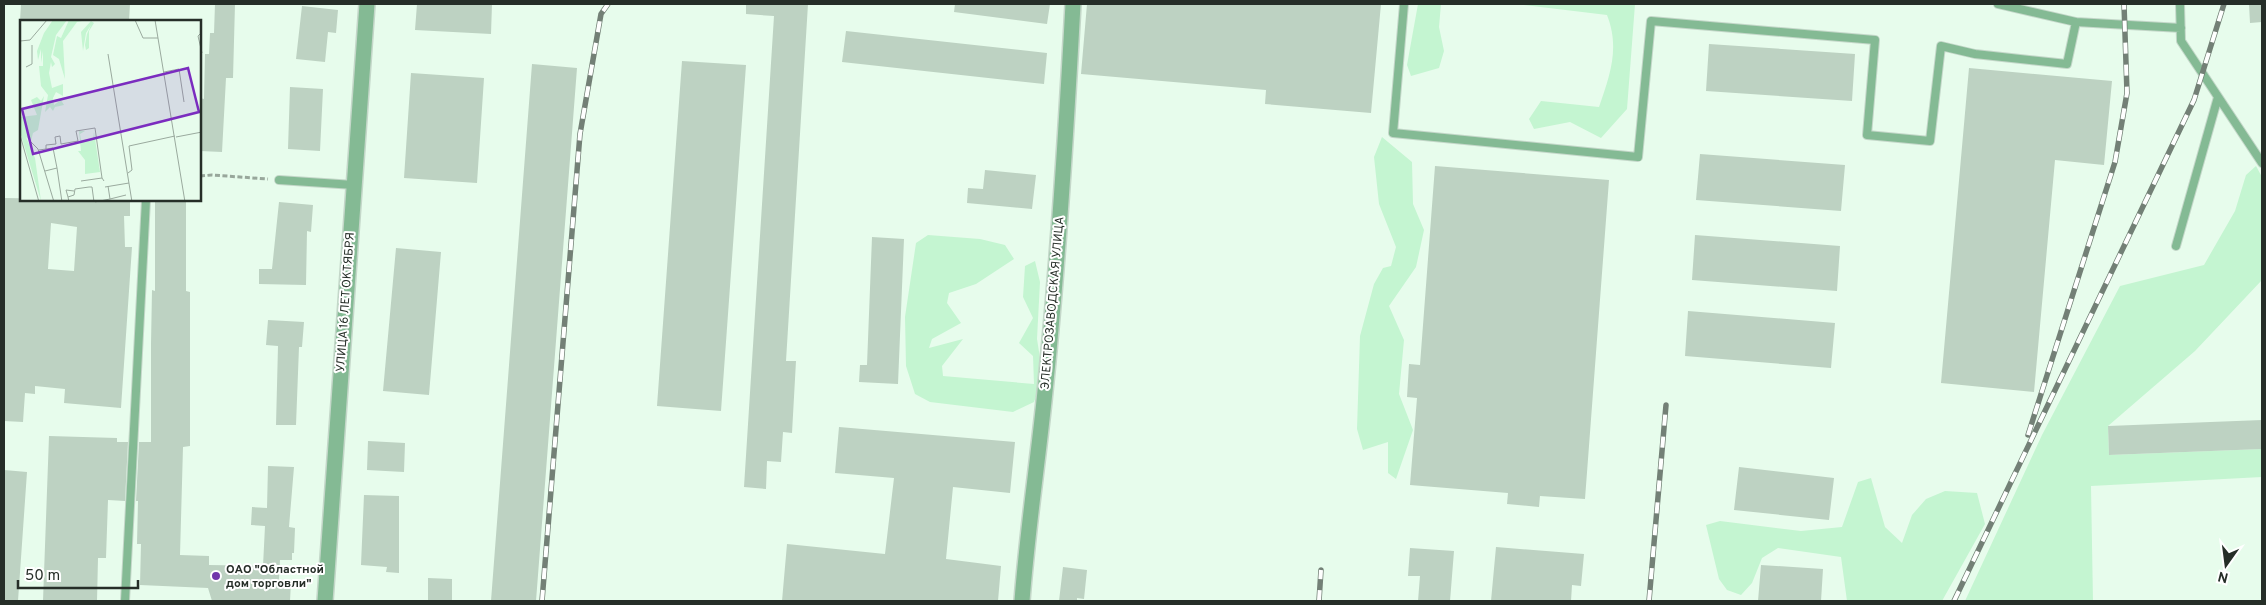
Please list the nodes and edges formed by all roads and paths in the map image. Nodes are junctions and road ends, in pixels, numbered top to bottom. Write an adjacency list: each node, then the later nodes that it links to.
1 (366, 4): 12 (street, УЛИЦА 16 ЛЕТ ОКТЯБРЯ)
2 (1073, 4): 17 (street, ЭЛЕКТРОЗАВОДСКАЯ УЛИЦА)
3 (1404, 4): 6 (lane)
4 (1998, 4): 6 (lane)
5 (2180, 4): 7 (lane)
6 (2076, 22): 7 (lane)
7 (2180, 28): 8 (lane)
8 (2218, 97): 9 (lane); 14 (lane)
9 (2262, 164)
10 (201, 176): 11 (path)
11 (279, 180): 12 (lane)
12 (354, 185): 16 (street, УЛИЦА 16 ЛЕТ ОКТЯБРЯ)
13 (146, 201): 15 (lane)
14 (2176, 246)
15 (125, 601)
16 (325, 601)
17 (1022, 601)

